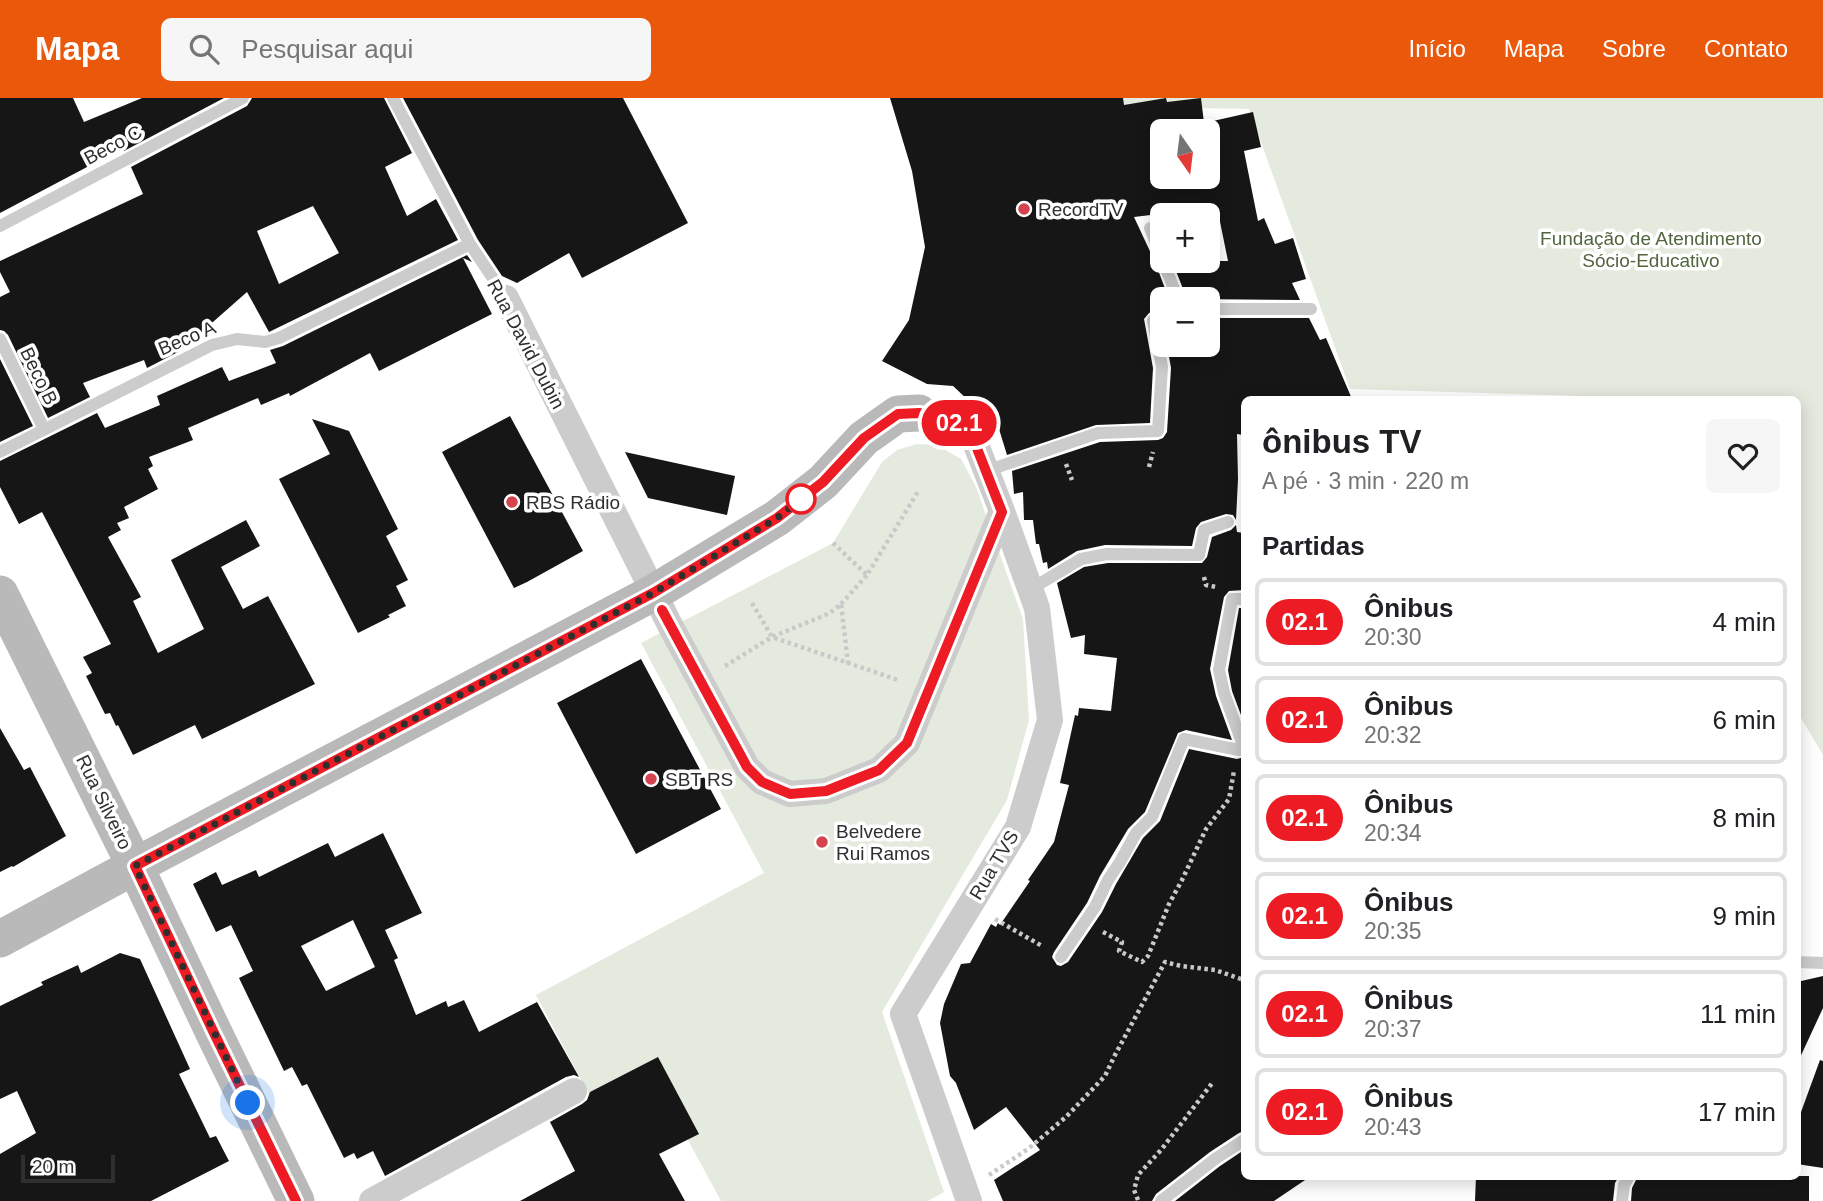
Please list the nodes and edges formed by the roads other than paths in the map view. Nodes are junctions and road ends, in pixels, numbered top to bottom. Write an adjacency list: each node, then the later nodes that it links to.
1 (243, 98): 3 (lane, Beco C)
2 (393, 98): 4 (lane, Rua David Dubin)
3 (0, 226)
4 (470, 244): 5 (lane, Rua David Dubin); 11 (lane, Beco A)
5 (506, 298): 17 (street, Rua David Dubin)
6 (1220, 309): 7 (lane)
7 (1311, 309)
8 (0, 339): 11 (lane, Beco B)
9 (1161, 357): 13 (lane)
10 (919, 413): 13 (street, Rua TVS); 17 (street)
11 (44, 429): 12 (lane, Beco A)
12 (0, 452)
13 (986, 471): 14 (street, Rua TVS)
14 (1002, 512): 16 (street, Rua TVS); 17 (street, Rua David Dubin)
15 (1228, 522): 16 (lane)
16 (1031, 589): 30 (street, Rua TVS)
17 (653, 593): 22 (street)
18 (0, 594): 22 (street, Rua Silveiro)
19 (1238, 599): 20 (lane)
20 (1241, 745)
21 (1241, 748): 24 (lane)
22 (135, 866): 23 (street); 31 (street, Rua Silveiro)
23 (0, 939)
24 (1060, 957)
25 (1801, 962): 26 (lane)
26 (1823, 963)
27 (574, 1091): 32 (street)
28 (1241, 1142): 33 (lane)
29 (1627, 1180): 34 (lane)
30 (967, 1196)
31 (296, 1201)
32 (372, 1201)
33 (1161, 1201)
34 (1622, 1201)

